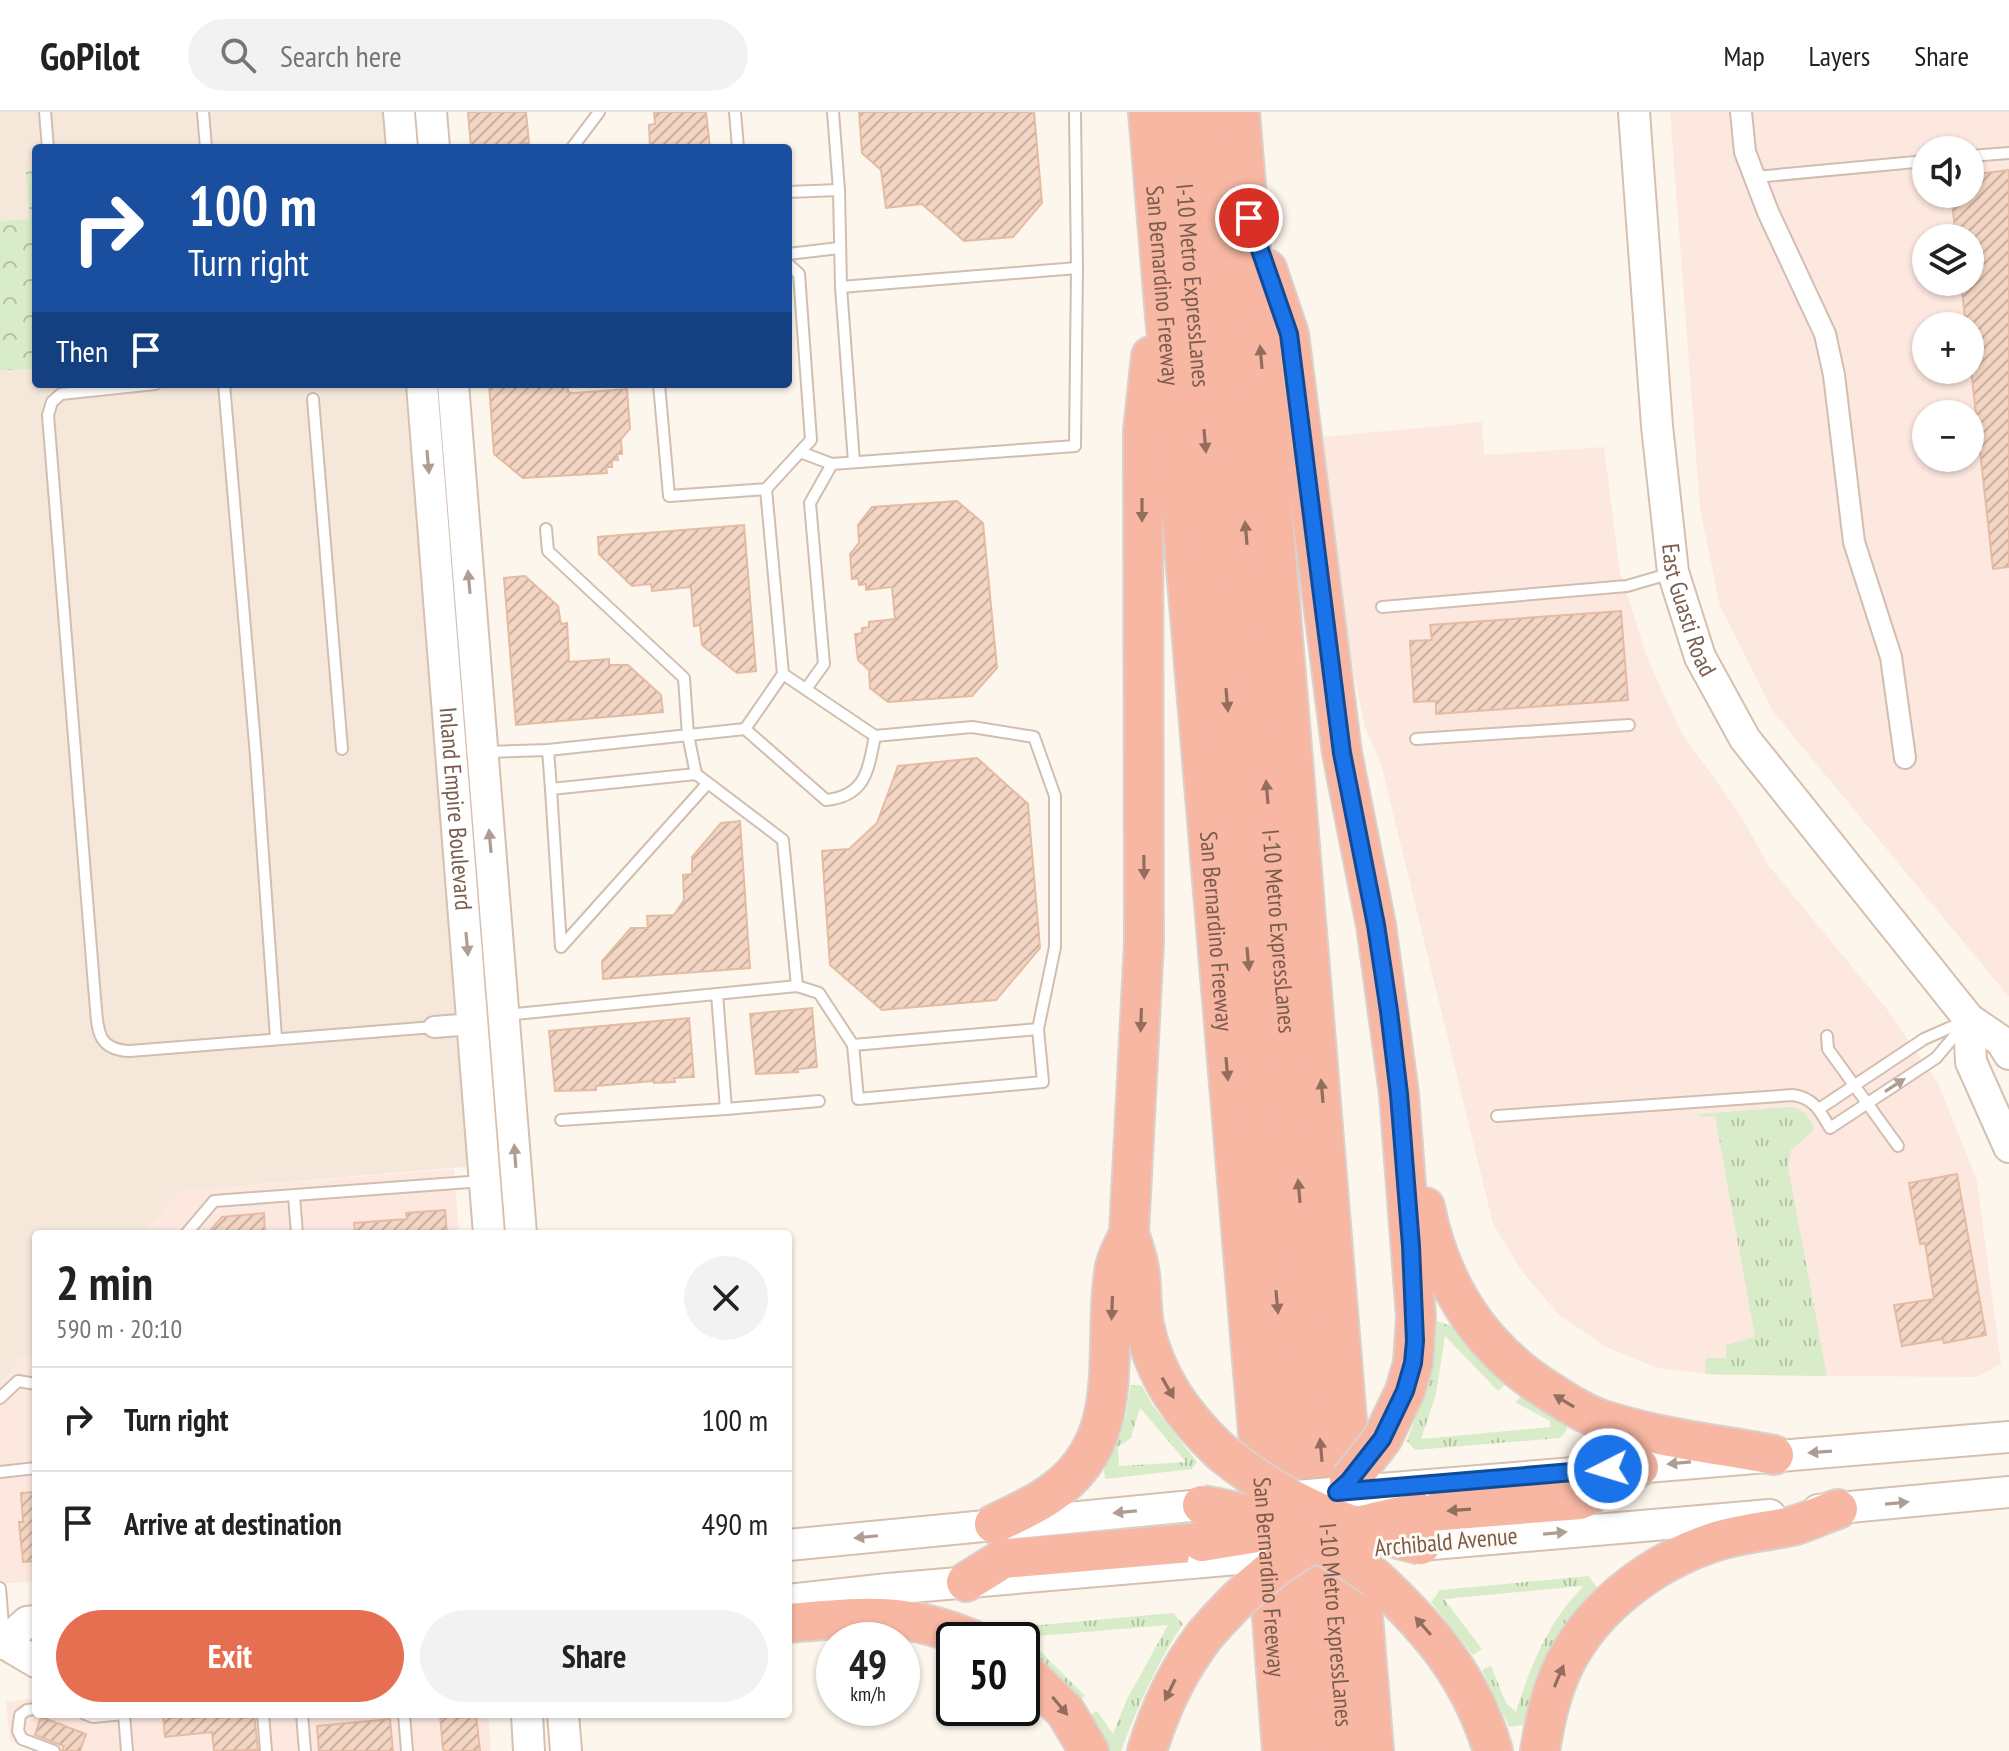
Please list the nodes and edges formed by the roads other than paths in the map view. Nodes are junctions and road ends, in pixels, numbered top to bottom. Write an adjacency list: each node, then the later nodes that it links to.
1 (45, 112): 15 (lane)
2 (203, 112): 16 (lane)
3 (399, 112): 17 (main road)
4 (431, 112): 18 (main road)
5 (599, 112): 19 (lane)
6 (735, 112): 20 (lane)
7 (833, 112): 25 (lane)
8 (1075, 112): 32 (lane)
9 (1148, 112): 30 (highway, San Bernardino Freeway)
10 (1178, 112): 132 (highway, I-10 Metro ExpressLanes, one-way to 132)
11 (1211, 112): 133 (highway, I-10 Metro ExpressLanes, one-way to 11)
12 (1240, 112): 27 (highway)
13 (1634, 112): 45 (main road, East Guasti Road)
14 (1741, 112): 24 (street)
15 (48, 144)
16 (206, 144)
17 (402, 144)
18 (434, 144)
19 (575, 144)
20 (738, 144)
21 (2009, 153): 22 (lane)
22 (1984, 155)
23 (1912, 162): 24 (lane)
24 (1755, 177): 57 (street)
25 (839, 190): 26 (lane); 28 (lane)
26 (792, 192)
27 (1249, 218): 73 (highway); 110 (highway, one-way to 27)
28 (839, 248): 29 (lane); 33 (lane)
29 (792, 254)
30 (1160, 265): 88 (highway, one-way to 88); 89 (highway, San Bernardino Freeway, one-way to 89)
31 (792, 268): 40 (lane)
32 (1077, 268): 33 (lane); 41 (lane)
33 (841, 287): 41 (lane)
34 (117, 388): 69 (lane)
35 (224, 388): 69 (lane)
36 (422, 388): 65 (main road, Inland Empire Boulevard, one-way to 65)
37 (453, 388): 56 (main road, Inland Empire Boulevard, one-way to 37)
38 (659, 388): 43 (lane)
39 (313, 399): 54 (lane)
40 (800, 452): 42 (lane); 43 (lane)
41 (854, 462): 42 (lane)
42 (832, 464): 48 (lane)
43 (766, 489): 47 (lane)
44 (546, 529): 51 (lane)
45 (1673, 572): 46 (lane); 64 (main road, East Guasti Road)
46 (1382, 607)
47 (783, 674): 48 (lane); 50 (lane)
48 (806, 689): 52 (lane)
49 (1629, 725): 53 (lane)
50 (745, 729): 51 (lane); 52 (lane)
51 (688, 735): 55 (lane); 58 (lane)
52 (875, 736): 67 (lane)
53 (1416, 739)
54 (342, 749)
55 (548, 750): 56 (lane); 60 (lane)
56 (483, 752): 63 (main road, Inland Empire Boulevard, one-way to 56)
57 (1905, 758)
58 (696, 774): 59 (lane); 60 (lane)
59 (708, 783): 60 (lane); 61 (lane)
60 (551, 789)
61 (797, 986): 62 (lane); 70 (lane)
62 (717, 994): 63 (lane); 76 (lane)
63 (503, 1015): 87 (main road, Inland Empire Boulevard, one-way to 63)
64 (1969, 1019): 71 (main road, East Guasti Road); 72 (lane); 75 (lane, one-way to 64); 81 (main road)
65 (473, 1024): 66 (street); 82 (main road, Inland Empire Boulevard)
66 (434, 1027): 69 (lane)
67 (1038, 1029): 70 (lane); 70 (lane)
68 (1827, 1036): 72 (lane)
69 (276, 1038)
70 (853, 1045)
71 (2009, 1054)
72 (1855, 1085): 75 (lane); 77 (lane)
73 (1399, 1094): 93 (highway, one-way to 73); 102 (highway, bridge)
74 (819, 1101): 76 (lane)
75 (1867, 1104): 77 (lane); 80 (lane)
76 (726, 1109): 79 (lane)
77 (1819, 1109): 78 (lane)
78 (1497, 1116)
79 (561, 1120)
80 (1898, 1146)
81 (2009, 1147)
82 (485, 1181): 83 (lane); 86 (main road, Inland Empire Boulevard)
83 (294, 1196): 84 (lane); 85 (lane)
84 (189, 1230)
85 (297, 1230)
86 (489, 1230)
87 (521, 1230)
88 (1129, 1233): 101 (highway, one-way to 101); 102 (highway, one-way to 102, bridge)
89 (1245, 1273): 130 (highway); 131 (highway, San Bernardino Freeway)
90 (32, 1383): 91 (lane)
91 (0, 1398)
92 (2009, 1437): 93 (main road, one-way to 93)
93 (1774, 1455): 94 (main road, one-way to 94)
94 (1639, 1467): 100 (highway, one-way to 100)
95 (32, 1468): 96 (lane)
96 (0, 1472)
97 (2009, 1492): 99 (main road, Archibald Avenue, one-way to 97)
98 (1202, 1505): 101 (main road, one-way to 101); 102 (highway, bridge)
99 (1838, 1509): 100 (main road, Archibald Avenue, one-way to 99); 137 (highway, one-way to 99)
100 (1419, 1515): 102 (highway, bridge); 102 (main road, Archibald Avenue, bridge)
101 (994, 1524): 103 (main road, one-way to 103)
102 (1314, 1525): 104 (highway, bridge); 129 (highway, one-way to 129, bridge); 136 (highway, one-way to 102, bridge)
103 (792, 1545)
104 (966, 1582): 106 (main road)
105 (0, 1588): 111 (lane)
106 (792, 1600)
107 (32, 1621): 111 (main road)
108 (792, 1623): 109 (highway)
109 (936, 1626)
110 (1365, 1643): 134 (highway); 135 (highway)
111 (2, 1644): 112 (main road)
112 (32, 1660)
113 (1040, 1687): 128 (highway, one-way to 128)
114 (32, 1709): 121 (lane)
115 (124, 1718): 122 (lane)
116 (263, 1718): 123 (lane)
117 (302, 1718): 124 (lane)
118 (404, 1718): 125 (lane)
119 (527, 1718): 126 (main road)
120 (563, 1718): 127 (main road)
121 (54, 1751)
122 (127, 1751)
123 (266, 1751)
124 (305, 1751)
125 (407, 1751)
126 (529, 1751)
127 (566, 1751)
128 (1089, 1751)
129 (1147, 1751)
130 (1257, 1751)
131 (1282, 1751)
132 (1312, 1751)
133 (1346, 1751)
134 (1374, 1751)
135 (1389, 1751)
136 (1493, 1751)
137 (1540, 1751)

